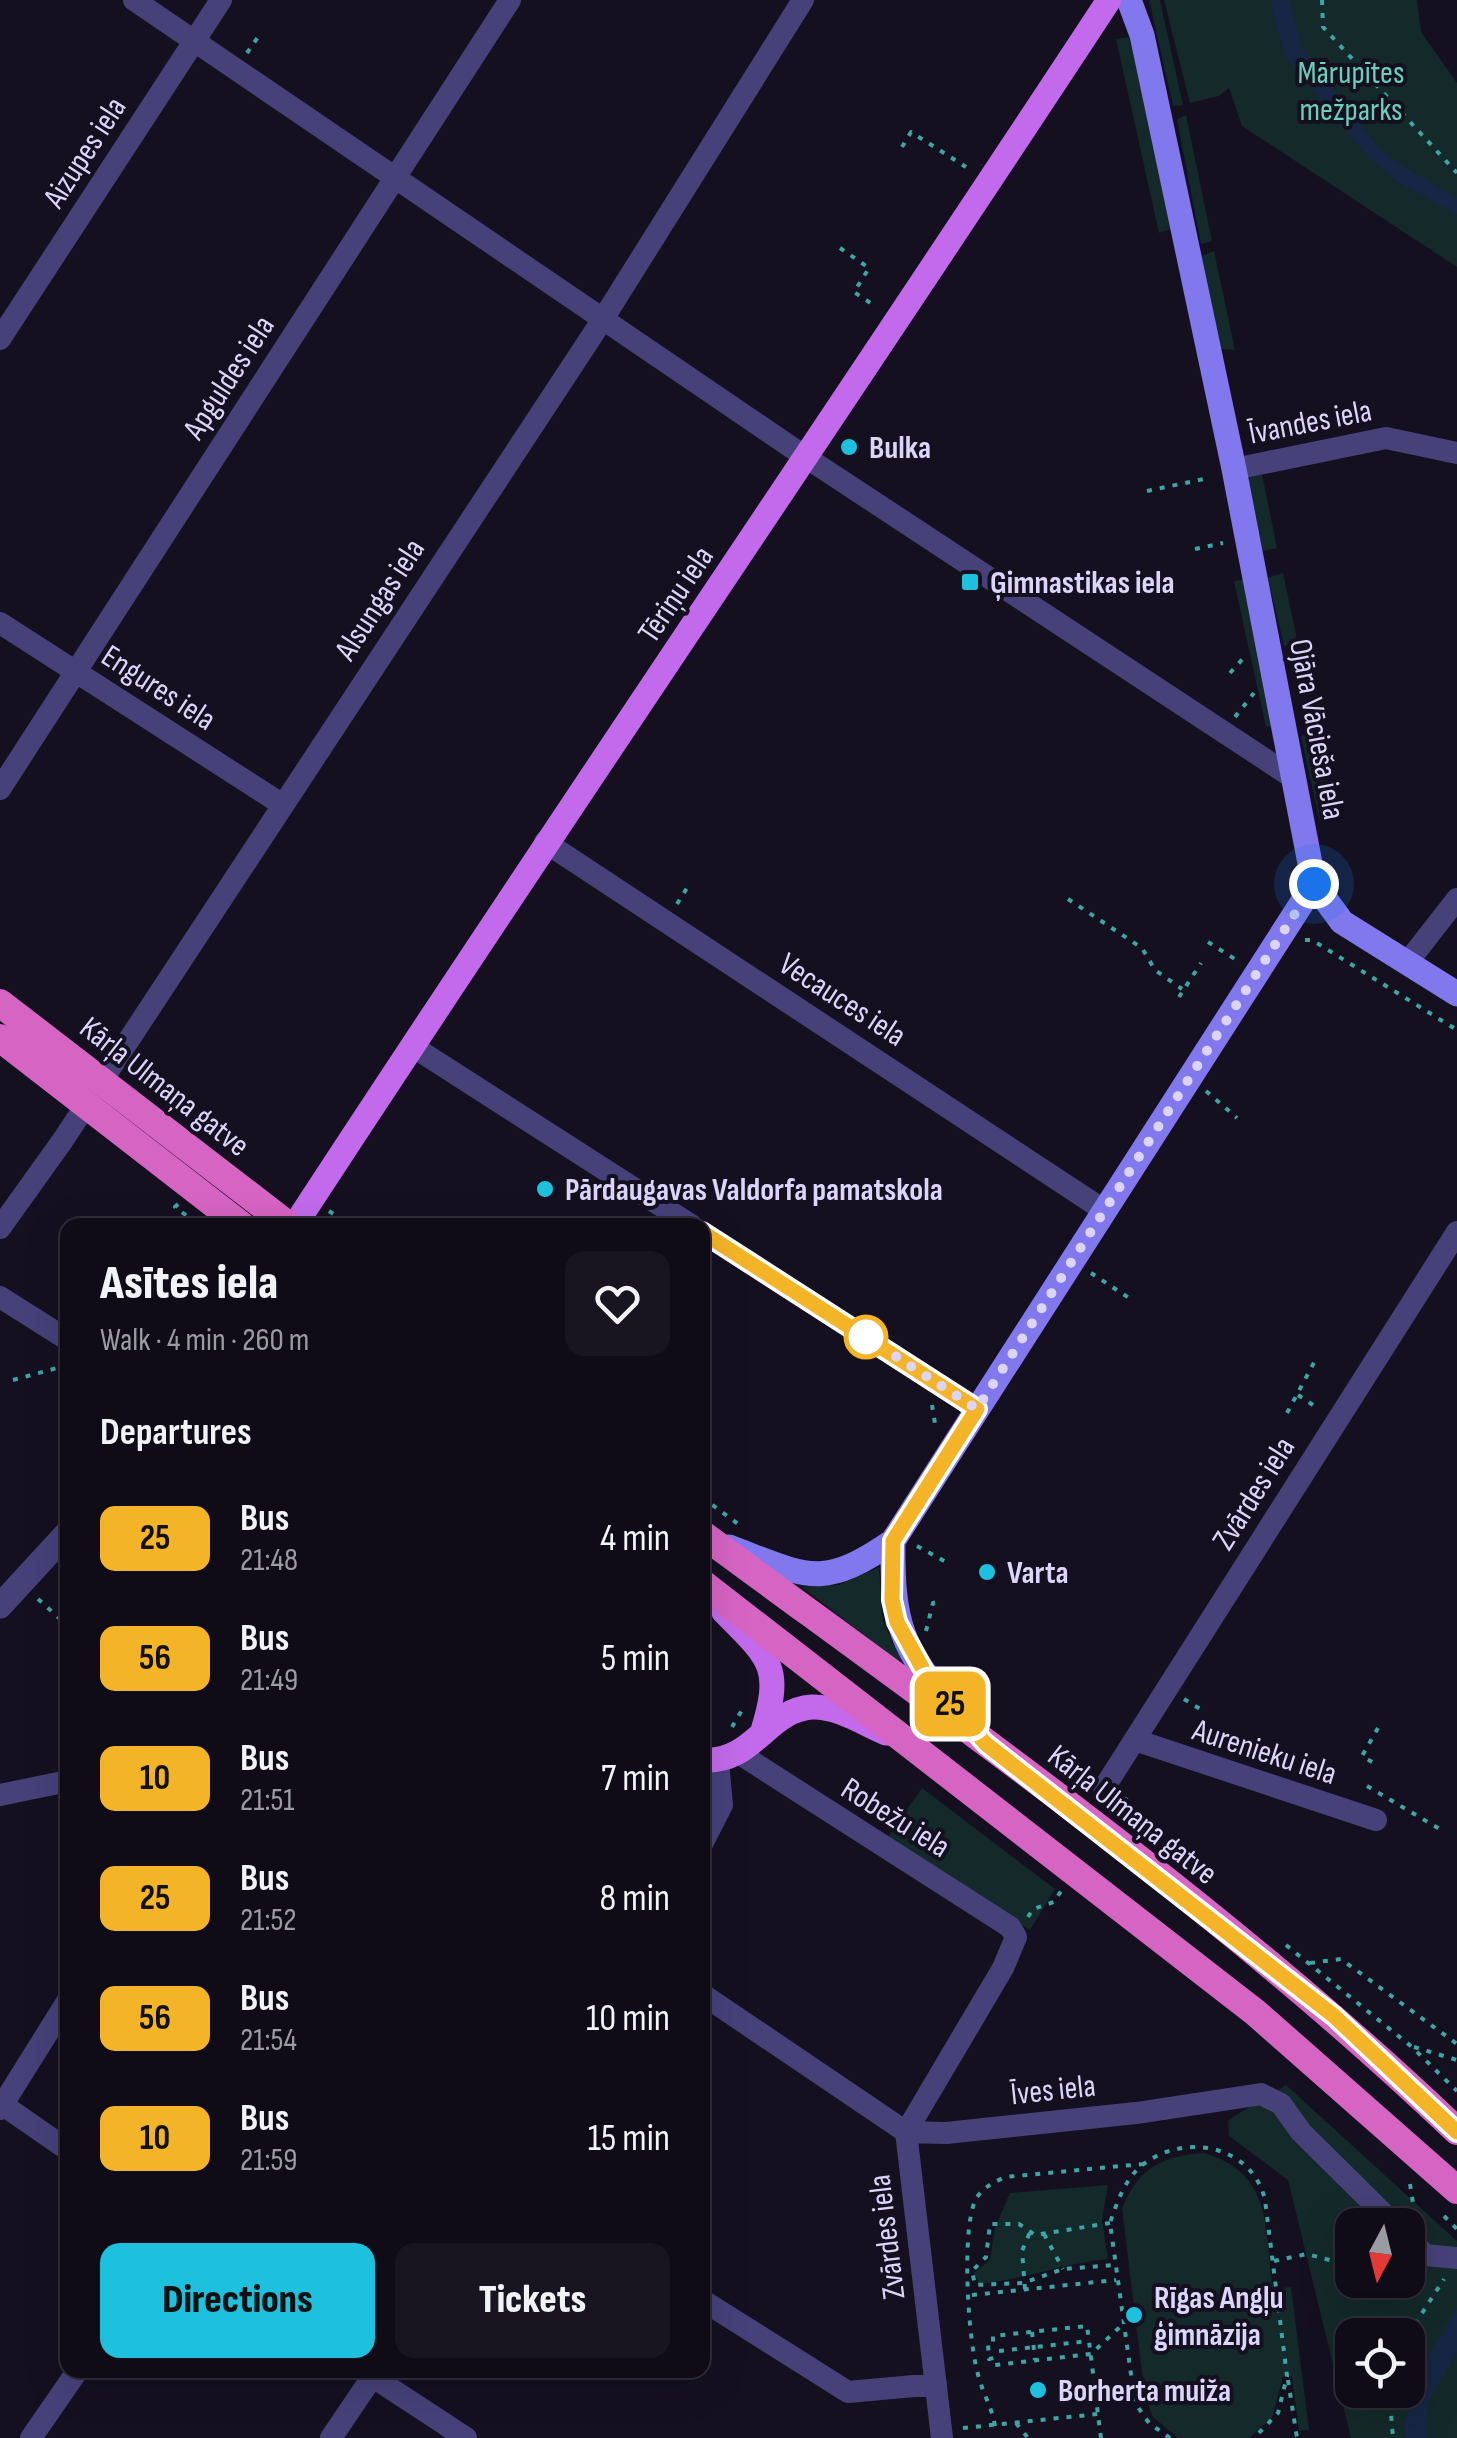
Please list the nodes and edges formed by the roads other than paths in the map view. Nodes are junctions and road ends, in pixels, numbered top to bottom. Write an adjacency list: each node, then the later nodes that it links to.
1 (134, 0): 7 (street)
2 (221, 0): 7 (street, Aizupes iela)
3 (510, 0): 8 (street, Apguldes iela)
4 (803, 0): 9 (street, Alsungas iela)
5 (1109, 0): 12 (main road, Tēriņu iela)
6 (1129, 0): 13 (main road, Ojāra Vācieša iela)
7 (195, 42): 8 (street); 10 (street, Aizupes iela)
8 (396, 178): 9 (street); 15 (street, Apguldes iela)
9 (603, 319): 12 (street); 18 (street, Alsungas iela)
10 (0, 339)
11 (1457, 453): 13 (street, Īvandes iela)
12 (807, 458): 16 (street); 19 (main road, Tēriņu iela)
13 (1234, 469): 16 (main road, Ojāra Vācieša iela)
14 (0, 623): 15 (street, Engures iela)
15 (76, 672): 17 (street, Apguldes iela); 18 (street, Engures iela)
16 (1295, 779): 20 (main road, Ojāra Vācieša iela)
17 (0, 789)
18 (283, 804): 32 (street, Alsungas iela)
19 (545, 842): 26 (main road, Tēriņu iela); 27 (street, Vecauces iela)
20 (1314, 884): 22 (main road); 27 (main road)
21 (1457, 899): 22 (street)
22 (1407, 963): 23 (main road)
23 (1457, 994)
24 (0, 1003): 29 (highway, Kārļa Ulmaņa gatve, bridge)
25 (0, 1038): 28 (highway, Kārļa Ulmaņa gatve, bridge)
26 (412, 1046): 30 (main road, Tēriņu iela); 31 (street)
27 (1105, 1210): 37 (main road)
28 (232, 1218)
29 (283, 1218)
30 (297, 1218)
31 (680, 1218)
32 (0, 1228)
33 (1457, 1232): 46 (street, Zvārdes iela)
34 (710, 1237): 37 (street)
35 (0, 1297): 36 (street)
36 (60, 1335)
37 (977, 1409): 41 (main road)
38 (710, 1539): 41 (main road)
39 (710, 1540): 47 (highway, Kārļa Ulmaņa gatve)
40 (60, 1541): 44 (street)
41 (893, 1541): 47 (main road)
42 (710, 1588): 48 (highway)
43 (710, 1598): 45 (main road)
44 (0, 1606)
45 (762, 1734): 48 (main road, Robežu iela); 49 (main road, Robežu iela)
46 (1135, 1740): 51 (street, Zvārdes iela); 53 (street, Aurenieku iela)
47 (986, 1744): 59 (highway, Kārļa Ulmaņa gatve)
48 (918, 1748): 62 (highway)
49 (720, 1759): 54 (street); 55 (street, Robežu iela)
50 (60, 1783): 52 (street)
51 (1104, 1788)
52 (0, 1795)
53 (1376, 1820)
54 (710, 1828)
55 (1016, 1937): 60 (street, Zvārdes iela)
56 (710, 1999): 60 (street)
57 (60, 2013): 58 (street)
58 (1, 2107): 61 (street)
59 (1454, 2129)
60 (906, 2132): 63 (street, Īves iela); 70 (street, Zvārdes iela)
61 (60, 2145)
62 (1452, 2185)
63 (1379, 2208)
64 (1425, 2255): 65 (street)
65 (1451, 2268)
66 (710, 2305): 70 (street)
67 (72, 2378): 72 (street)
68 (372, 2378): 73 (street)
69 (382, 2378): 74 (street)
70 (936, 2384): 71 (street, Zvārdes iela)
71 (949, 2434)
72 (31, 2438)
73 (331, 2438)
74 (466, 2438)

